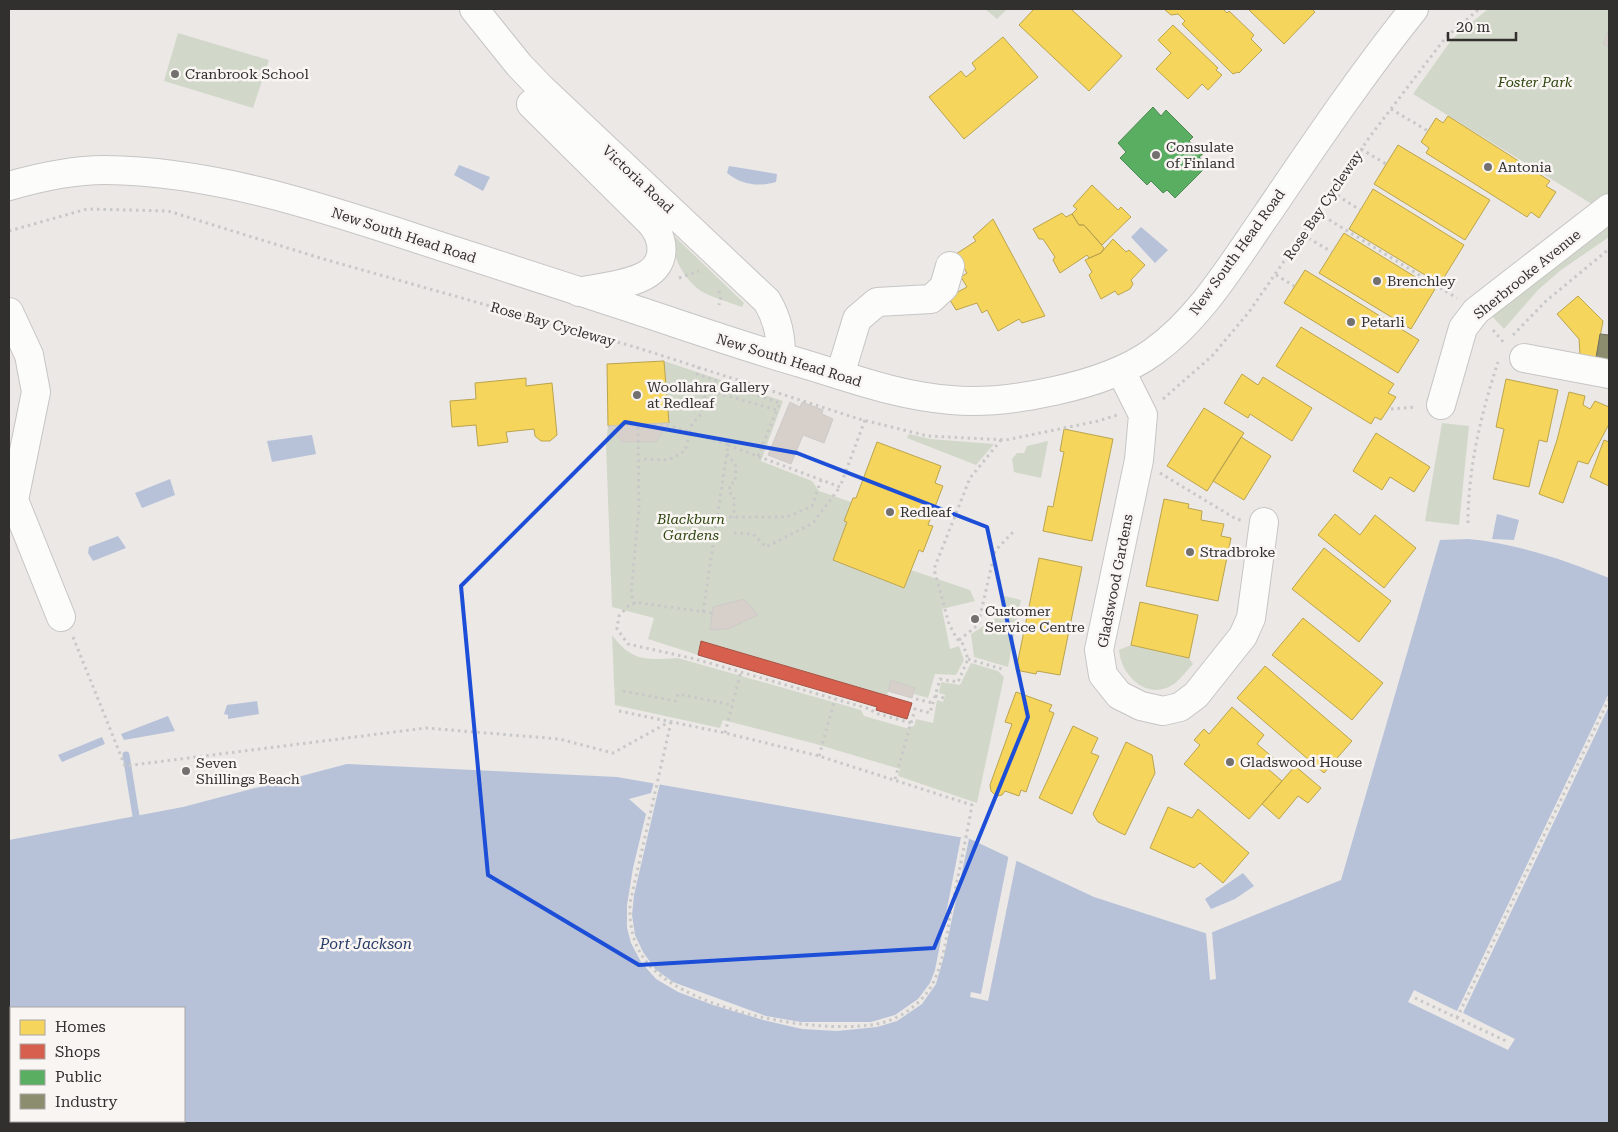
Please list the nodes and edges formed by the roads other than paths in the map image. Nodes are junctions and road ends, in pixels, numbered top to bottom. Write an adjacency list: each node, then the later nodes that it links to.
1 (465, 9): 7 (street)
2 (474, 9): 9 (street, Victoria Road)
3 (1414, 9): 11 (street, New South Head Road)
4 (9, 186): 7 (street, New South Head Road)
5 (1609, 208): 14 (street, Sherbrooke Avenue)
6 (950, 266): 13 (street)
7 (579, 292): 9 (street, New South Head Road)
8 (9, 312): 16 (street)
9 (781, 358): 13 (street, New South Head Road)
10 (1524, 358): 12 (street)
11 (1121, 371): 13 (street, New South Head Road); 15 (street, Gladswood Gardens)
12 (1609, 374)
13 (840, 375)
14 (1430, 406)
15 (1264, 522)
16 (61, 617)

